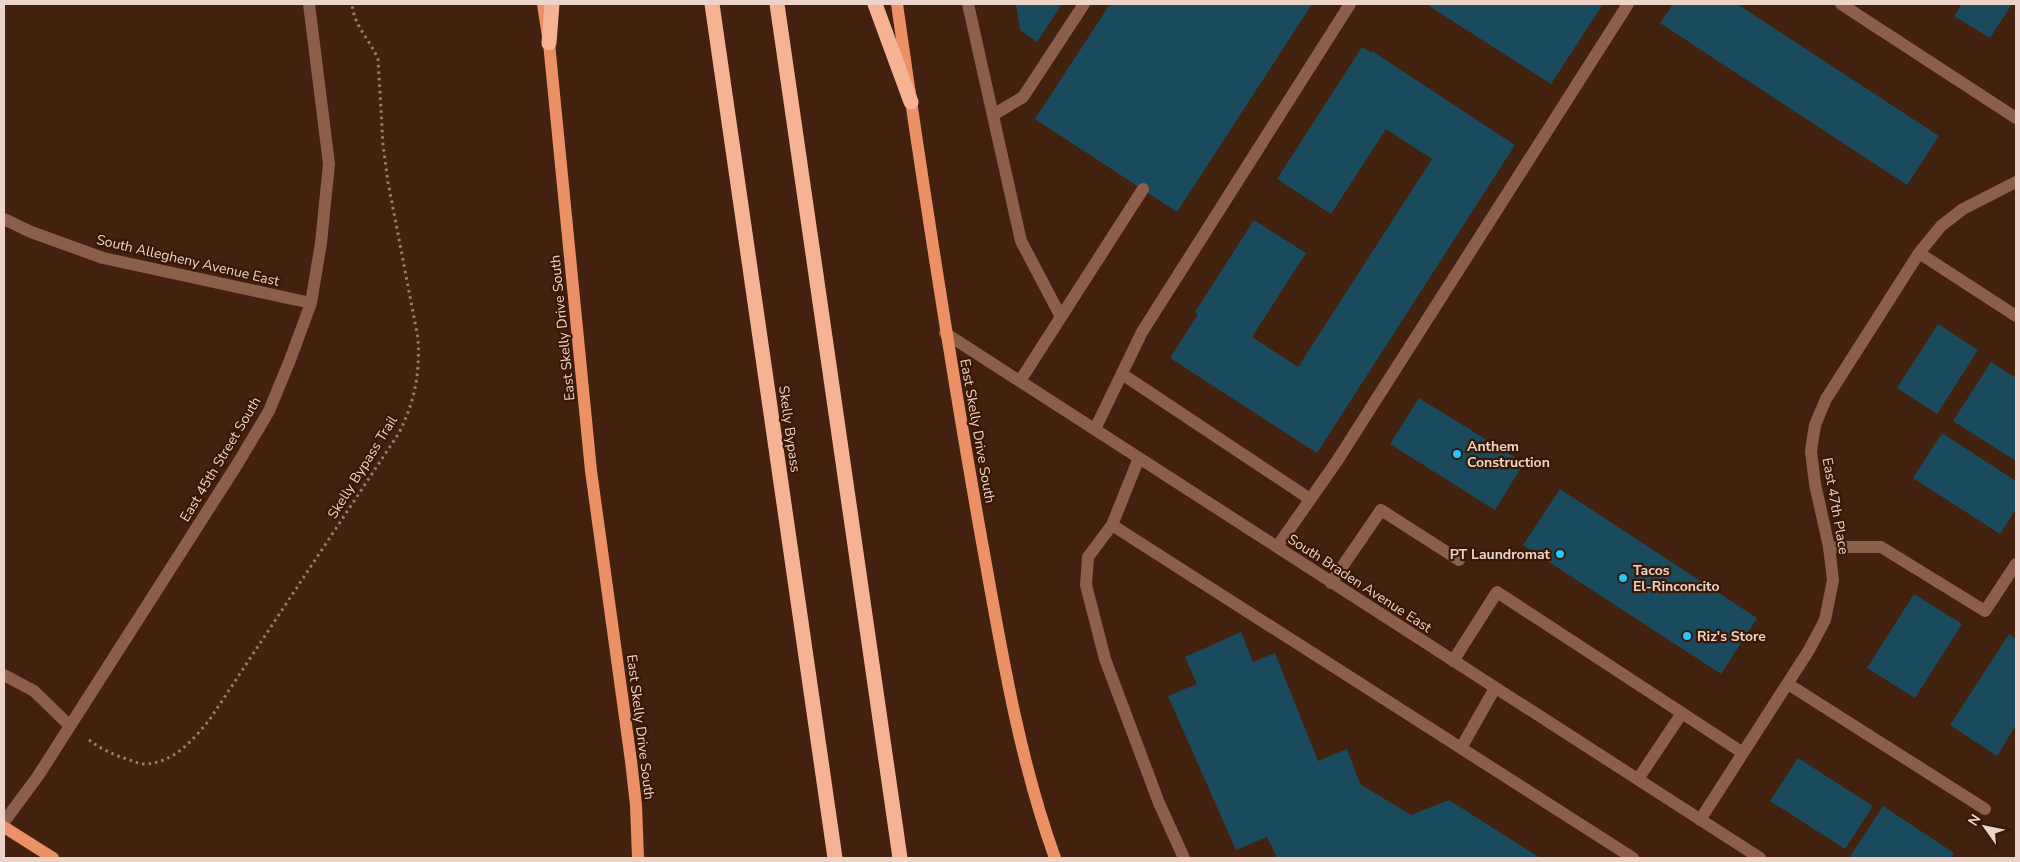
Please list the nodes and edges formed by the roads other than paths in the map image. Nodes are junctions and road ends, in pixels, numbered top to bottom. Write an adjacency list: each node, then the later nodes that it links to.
1 (309, 4): 21 (street, East 45th Street South)
2 (543, 4): 13 (main road, East Skelly Drive South)
3 (552, 4): 13 (highway)
4 (712, 4): 51 (highway, Skelly Bypass)
5 (777, 4): 52 (highway)
6 (875, 4): 14 (highway)
7 (898, 4): 14 (main road, East Skelly Drive South)
8 (968, 4): 15 (street)
9 (1084, 4): 15 (street)
10 (1350, 4): 25 (street)
11 (1628, 4): 29 (street)
12 (1841, 4): 16 (street)
13 (549, 43): 50 (main road, East Skelly Drive South)
14 (911, 102): 24 (main road, East Skelly Drive South)
15 (993, 115): 23 (street)
16 (2016, 118)
17 (2016, 182): 20 (street, East 47th Place)
18 (1143, 190): 23 (street)
19 (4, 219): 21 (street, South Allegheny Avenue East)
20 (1919, 253): 22 (street); 32 (street, East 47th Place)
21 (311, 303): 41 (street, East 45th Street South)
22 (2016, 316)
23 (1061, 317): 26 (street)
24 (945, 333): 26 (street, South Braden Avenue East); 53 (main road, East Skelly Drive South)
25 (1122, 374): 27 (street); 29 (street)
26 (1020, 381): 27 (street, South Braden Avenue East)
27 (1095, 429): 28 (street, South Braden Avenue East)
28 (1139, 458): 30 (street); 31 (street, South Braden Avenue East)
29 (1310, 499): 31 (street)
30 (1112, 525): 42 (street); 54 (street)
31 (1277, 547): 35 (street, South Braden Avenue East)
32 (1829, 548): 34 (street); 38 (street, East 47th Place)
33 (1459, 560): 35 (street)
34 (2016, 564)
35 (1331, 583): 36 (street, South Braden Avenue East)
36 (1453, 661): 39 (street, South Braden Avenue East); 40 (street)
37 (4, 675): 41 (street)
38 (1788, 684): 43 (street, East 47th Place); 45 (street)
39 (1495, 688): 42 (street); 44 (street, South Braden Avenue East)
40 (1682, 713): 43 (street); 44 (street)
41 (70, 726): 47 (street, East 45th Street South)
42 (1461, 748): 55 (street)
43 (1743, 753): 46 (street, East 47th Place)
44 (1638, 779): 46 (street, South Braden Avenue East)
45 (1985, 810)
46 (1700, 820): 56 (street, South Braden Avenue East)
47 (4, 822)
48 (4, 828): 49 (main road)
49 (53, 858)
50 (638, 858)
51 (835, 858)
52 (900, 858)
53 (1055, 858)
54 (1184, 858)
55 (1633, 858)
56 (1760, 858)

